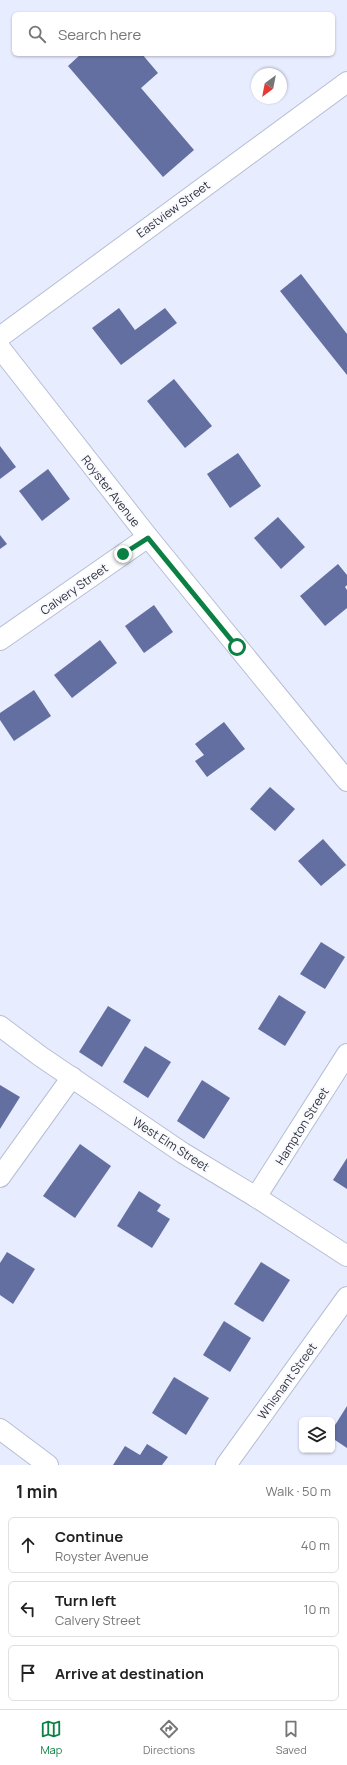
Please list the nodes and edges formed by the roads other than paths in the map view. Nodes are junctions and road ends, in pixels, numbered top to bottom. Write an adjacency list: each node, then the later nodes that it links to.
1 (347, 82): 2 (street, Eastview Street)
2 (0, 337)
3 (0, 348): 4 (street, Royster Avenue)
4 (148, 538): 5 (street, Calvery Street); 6 (street, Royster Avenue)
5 (0, 640)
6 (347, 781)
7 (0, 1026): 9 (street, West Elm Street)
8 (347, 1054): 11 (street, Hampton Street)
9 (72, 1077): 10 (street); 11 (street, West Elm Street)
10 (0, 1178)
11 (256, 1197): 12 (street, West Elm Street)
12 (347, 1256)
13 (347, 1298): 16 (street, Whisnant Street)
14 (0, 1429): 15 (street)
15 (48, 1465)
16 (226, 1465)

